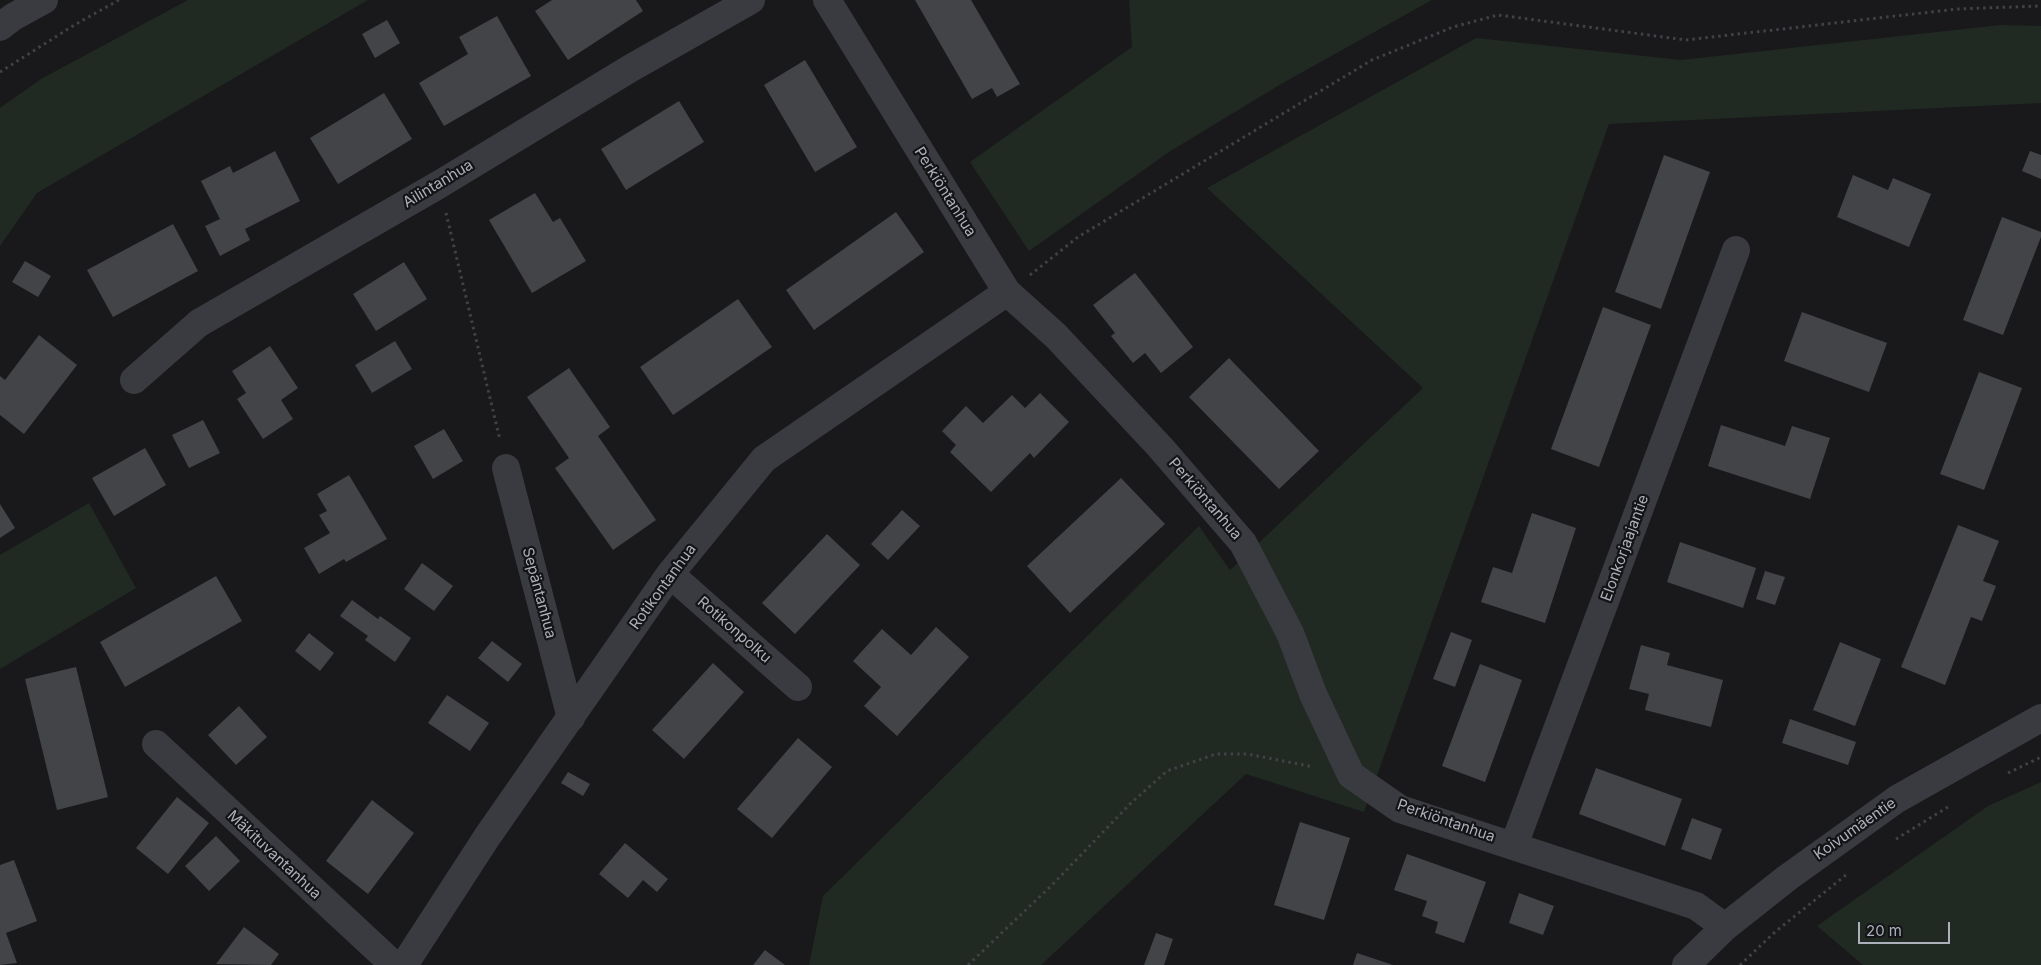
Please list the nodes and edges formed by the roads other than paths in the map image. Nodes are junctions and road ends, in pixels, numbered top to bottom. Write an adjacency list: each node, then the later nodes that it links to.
1 (44, 0): 4 (street)
2 (751, 0): 7 (street, Ailintanhua)
3 (827, 0): 6 (street, Perkiöntanhua)
4 (0, 27)
5 (1736, 250): 14 (street, Elonkorjaajantie)
6 (1008, 292): 9 (street, Rotikontanhua); 14 (street, Perkiöntanhua)
7 (134, 380)
8 (506, 468): 11 (street, Sepäntanhua)
9 (670, 574): 10 (street, Rotikonpolku); 11 (street, Rotikontanhua)
10 (798, 686)
11 (571, 718): 17 (street, Rotikontanhua)
12 (2041, 718): 15 (street, Koivumäentie)
13 (156, 744): 16 (street, Mäkituvantanhua)
14 (1514, 845): 15 (street, Perkiöntanhua)
15 (1725, 927): 18 (street, Koivumäentie)
16 (394, 965)
17 (404, 965)
18 (1686, 965)

